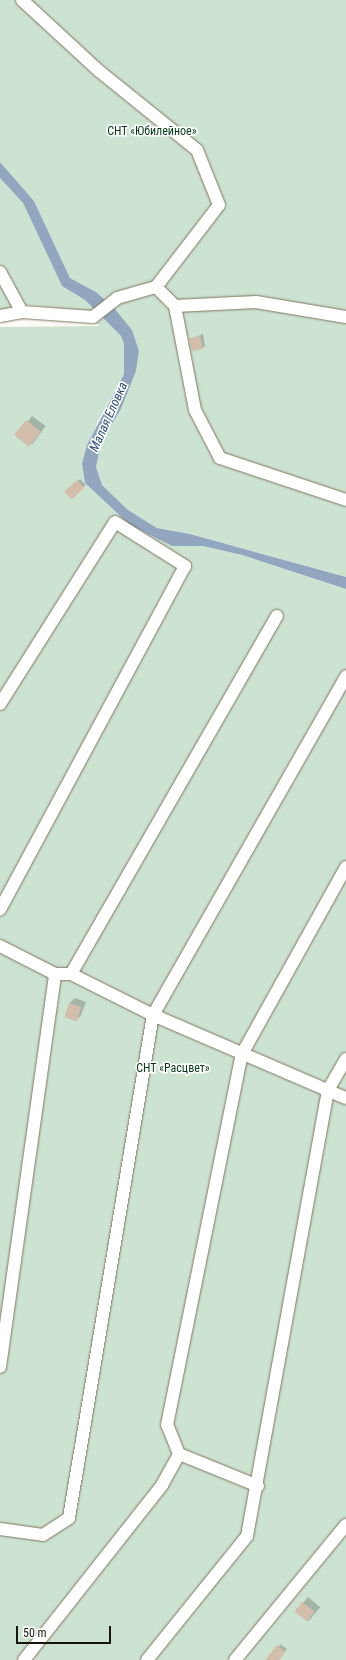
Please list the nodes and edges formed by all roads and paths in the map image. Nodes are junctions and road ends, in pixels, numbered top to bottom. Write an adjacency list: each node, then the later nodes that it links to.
1 (22, 0): 3 (street)
2 (0, 272): 5 (street)
3 (156, 287): 4 (street); 5 (street)
4 (175, 306): 7 (street); 8 (street)
5 (22, 312): 6 (street)
6 (0, 316)
7 (346, 317)
8 (346, 500)
9 (277, 616): 16 (street)
10 (346, 676): 17 (street)
11 (0, 704): 13 (street)
12 (346, 867): 18 (street)
13 (0, 909)
14 (0, 946): 15 (street)
15 (55, 974): 16 (street); 22 (street)
16 (71, 974): 17 (street)
17 (153, 1015): 18 (street); 26 (street)
18 (242, 1054): 20 (street); 23 (street)
19 (346, 1059): 20 (street)
20 (328, 1090): 21 (street); 24 (street)
21 (346, 1098)
22 (0, 1367)
23 (179, 1454): 24 (street); 27 (street)
24 (258, 1486): 28 (street)
25 (346, 1526): 29 (street)
26 (0, 1528)
27 (24, 1660)
28 (147, 1660)
29 (235, 1660)

